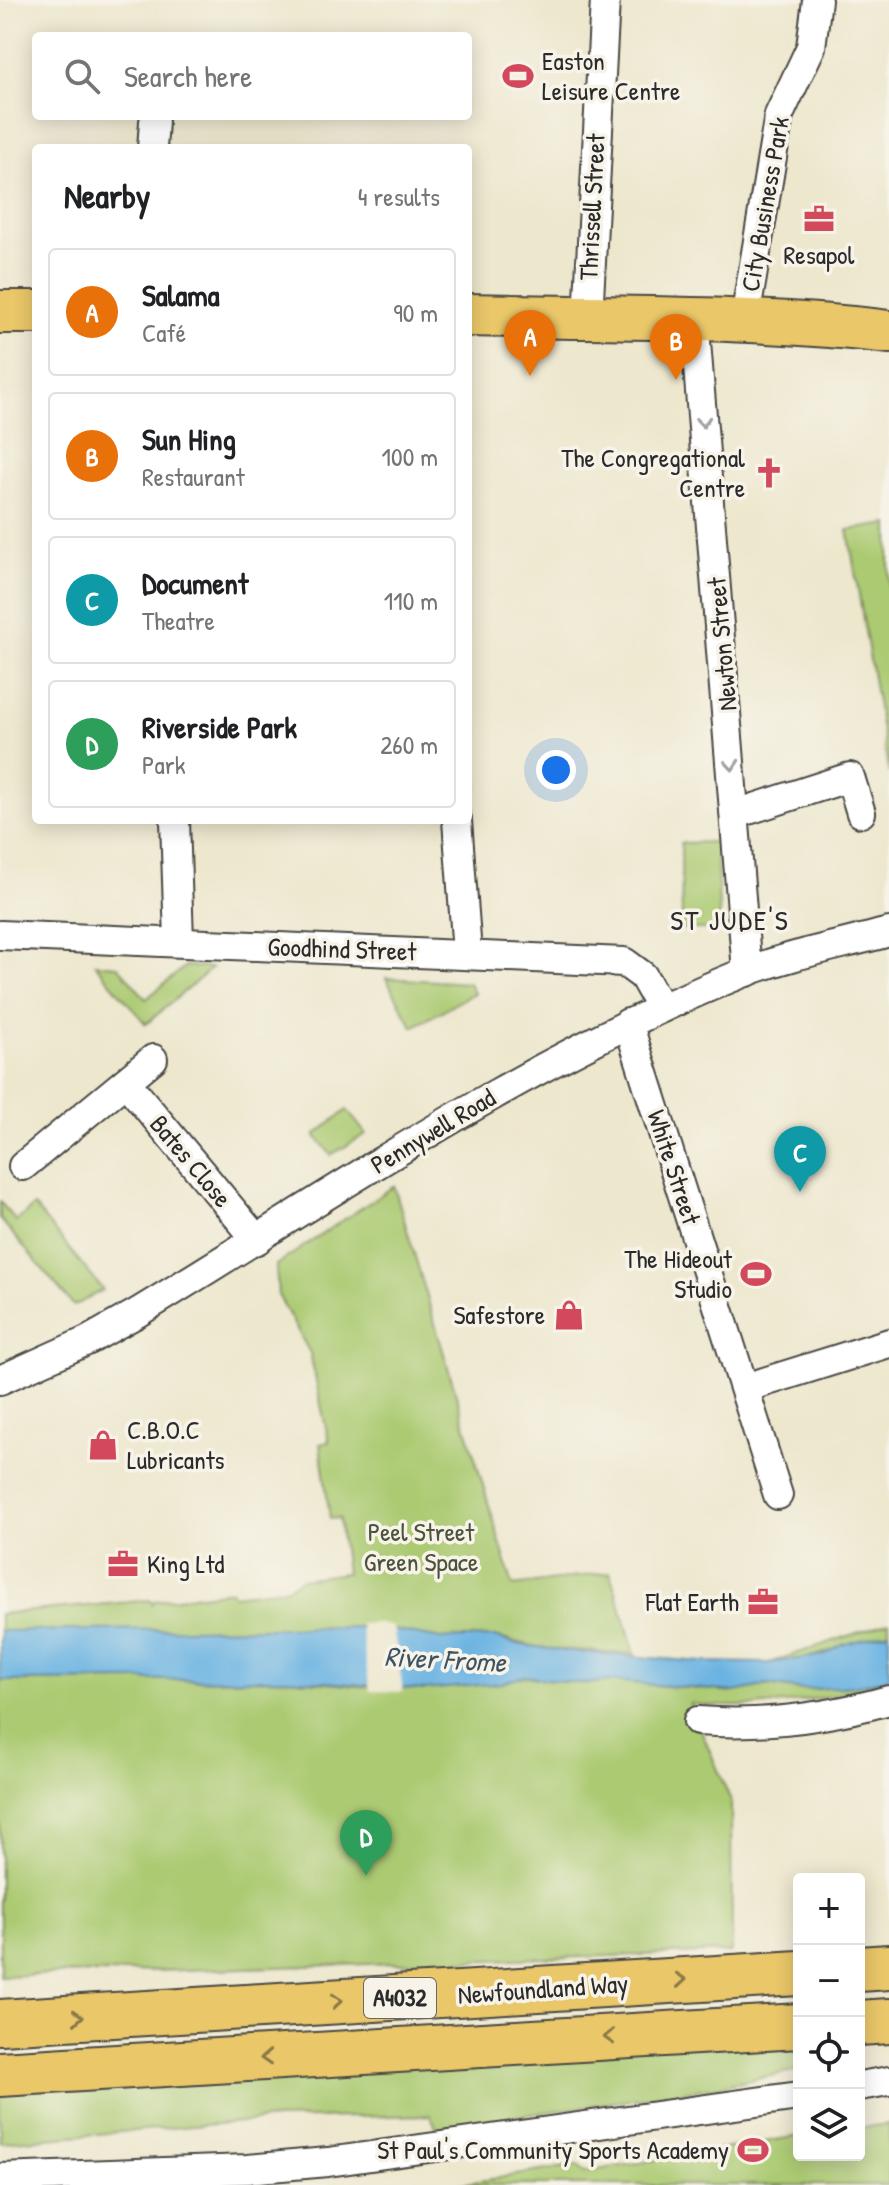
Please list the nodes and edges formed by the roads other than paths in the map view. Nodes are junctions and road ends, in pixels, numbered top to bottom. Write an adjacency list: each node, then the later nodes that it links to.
1 (605, 0): 7 (street, Thrissell Street)
2 (817, 0): 8 (street, City Business Park)
3 (0, 312): 4 (main road)
4 (32, 312)
5 (472, 315): 7 (main road)
6 (694, 317): 7 (main road); 8 (main road); 11 (street, Newton Street, one-way to 11)
7 (588, 318)
8 (745, 319): 9 (main road)
9 (889, 332)
10 (861, 813): 11 (street)
11 (736, 814): 18 (street, Newton Street)
12 (175, 824): 16 (street)
13 (457, 824): 17 (street)
14 (889, 932): 18 (street, Pennywell Road)
15 (0, 935): 16 (street, Goodhind Street)
16 (179, 941): 17 (street, Goodhind Street)
17 (467, 953): 19 (street, Goodhind Street)
18 (747, 972): 19 (street, Pennywell Road)
19 (661, 1008): 20 (street, Pennywell Road)
20 (628, 1023): 24 (street, Pennywell Road); 27 (street, White Street)
21 (153, 1059): 22 (street)
22 (126, 1082): 23 (street); 24 (street, Bates Close)
23 (23, 1166)
24 (257, 1240): 26 (street, Pennywell Road)
25 (889, 1343): 27 (street)
26 (0, 1380)
27 (745, 1388): 28 (street, White Street)
28 (778, 1495)
29 (889, 1700): 30 (street)
30 (698, 1721)
31 (889, 1967): 32 (highway)
32 (865, 1969)
33 (793, 1973): 35 (highway, Newfoundland Way / A4032, one-way to 33)
34 (889, 2021): 36 (highway)
35 (0, 2022)
36 (865, 2023)
37 (793, 2026): 38 (highway, Newfoundland Way / A4032, one-way to 38)
38 (0, 2074)
39 (889, 2081): 40 (street)
40 (865, 2085)
41 (793, 2097): 42 (street)
42 (247, 2177): 43 (street)
43 (0, 2178)

